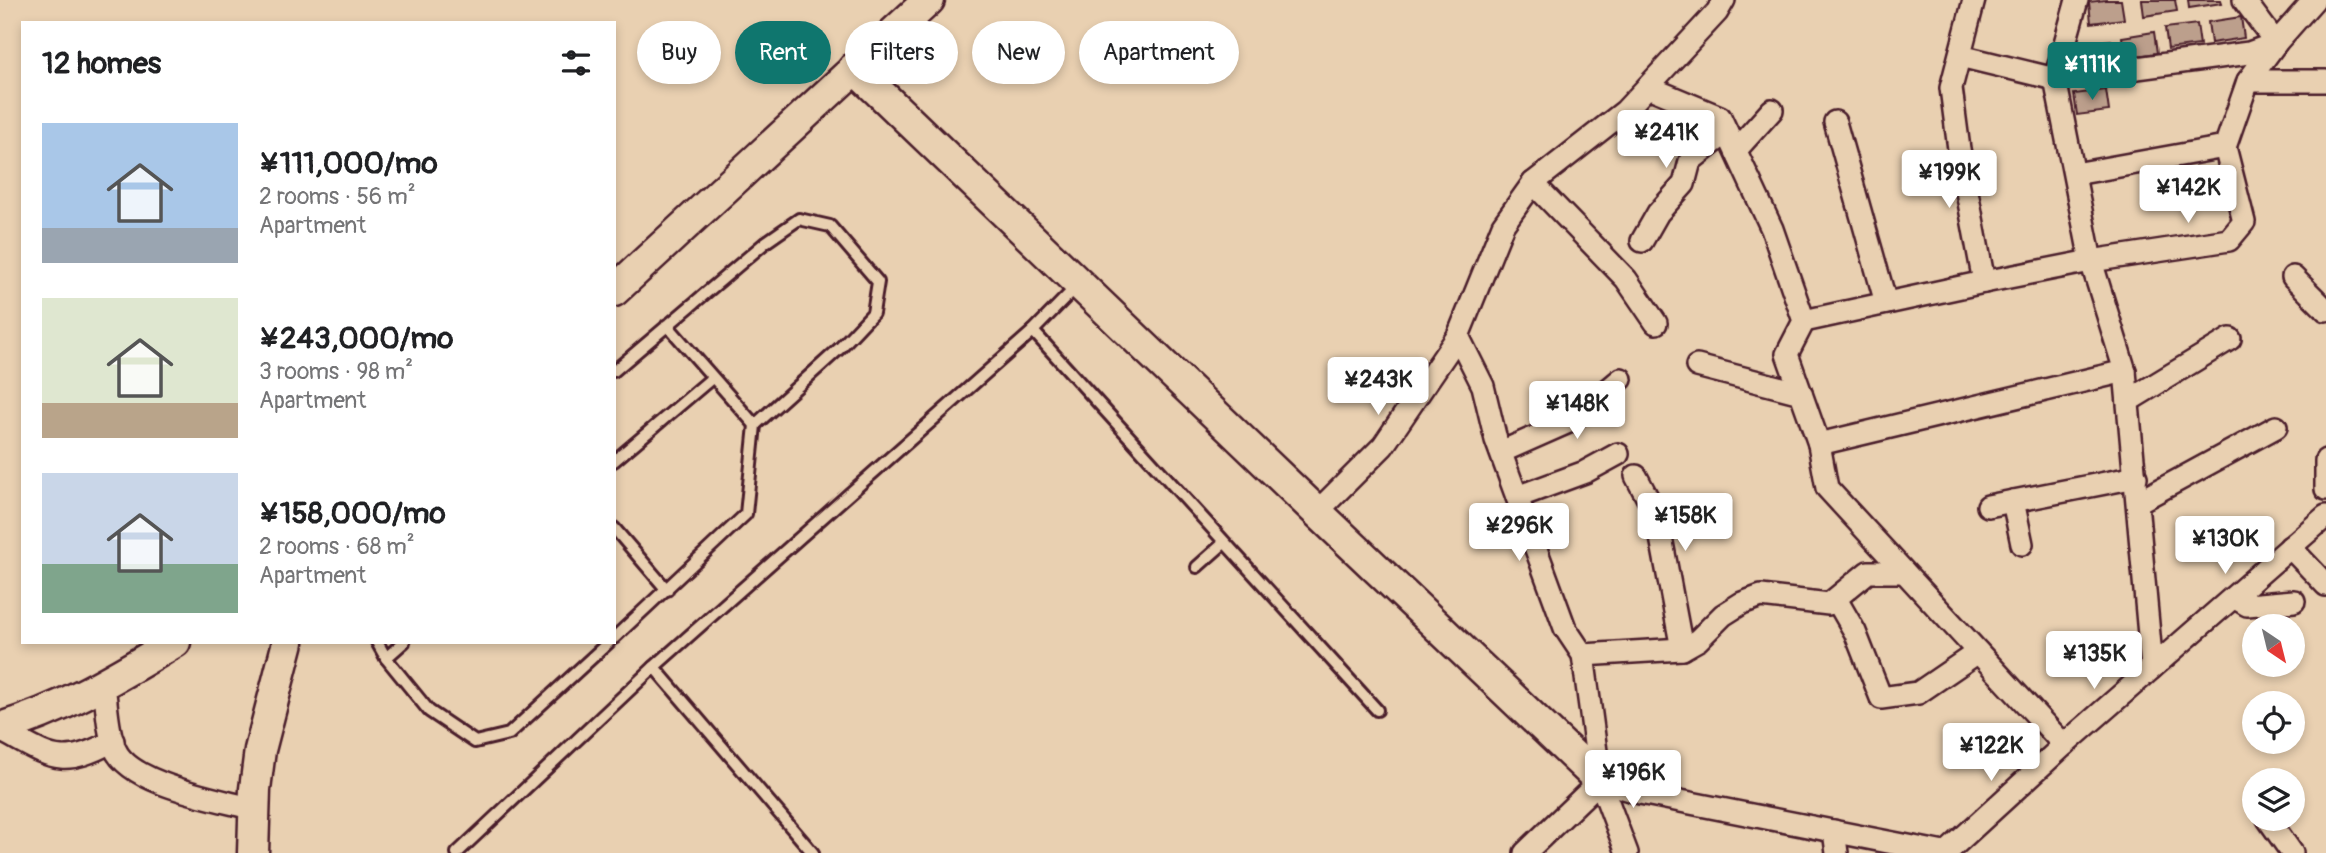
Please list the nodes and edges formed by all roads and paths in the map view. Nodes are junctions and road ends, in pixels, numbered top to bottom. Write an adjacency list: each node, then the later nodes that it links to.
1 (929, 0): 7 (street)
2 (1724, 0): 15 (street)
3 (1975, 0): 9 (street)
4 (2077, 0): 11 (street)
5 (2244, 0): 8 (street)
6 (2314, 0): 8 (street)
7 (906, 21)
8 (2276, 43): 11 (street); 12 (street)
9 (1959, 56): 11 (street); 25 (street)
10 (845, 76): 27 (street)
11 (2055, 79): 20 (street)
12 (2248, 81): 13 (street); 19 (street)
13 (2326, 81)
14 (871, 84): 26 (street)
15 (1648, 88): 18 (street); 21 (street)
16 (1772, 110): 18 (street)
17 (1835, 122): 28 (street)
18 (1731, 141): 22 (street); 30 (street)
19 (2225, 147): 20 (street); 23 (street)
20 (2076, 174): 23 (street)
21 (1533, 183): 31 (street); 34 (street)
22 (1642, 241)
23 (2091, 261): 25 (street); 38 (street)
24 (2293, 277): 29 (street)
25 (1984, 282): 28 (street)
26 (1079, 284): 33 (lane); 57 (street)
27 (616, 289)
28 (1886, 303): 30 (street)
29 (2326, 310)
30 (1804, 321): 41 (street)
31 (1656, 323)
32 (667, 325): 37 (lane); 39 (lane); 43 (lane)
33 (1033, 331): 60 (lane); 80 (lane)
34 (1458, 336): 46 (street); 57 (street)
35 (2230, 338): 42 (street)
36 (1697, 366): 41 (street)
37 (616, 369)
38 (2125, 372): 42 (street); 45 (street)
39 (712, 378): 43 (lane); 48 (lane)
40 (1621, 379): 46 (street)
41 (1801, 393): 45 (street)
42 (2128, 401): 51 (street)
43 (755, 425): 66 (lane)
44 (2276, 427): 55 (street)
45 (1819, 444): 64 (street)
46 (1501, 452): 53 (street)
47 (1618, 454): 53 (street)
48 (616, 459)
49 (2326, 460): 52 (street)
50 (1636, 476): 76 (street)
51 (2136, 477): 54 (street); 55 (street)
52 (2326, 489)
53 (1517, 497): 78 (street)
54 (2013, 501): 56 (street); 61 (street)
55 (2138, 502): 81 (street)
56 (1988, 506)
57 (1317, 513): 87 (street)
58 (2326, 516): 62 (street)
59 (616, 530): 66 (lane)
60 (1223, 543): 63 (lane); 83 (lane)
61 (2022, 544)
62 (2290, 547): 65 (street); 67 (street)
63 (1197, 567)
64 (1904, 572): 68 (street); 77 (street)
65 (2326, 585)
66 (667, 590): 70 (lane)
67 (2234, 597): 69 (street); 81 (street)
68 (1836, 599): 76 (street); 77 (street)
69 (2294, 601)
70 (616, 636)
71 (172, 644): 82 (street)
72 (287, 644): 88 (street)
73 (378, 644): 79 (lane)
74 (402, 644): 79 (lane)
75 (607, 644): 79 (lane)
76 (1682, 649): 78 (street)
77 (1978, 652): 86 (street)
78 (1583, 655): 87 (street)
79 (386, 658)
80 (654, 667): 92 (lane); 93 (lane)
81 (2152, 668): 86 (street)
82 (104, 685): 84 (street); 85 (street)
83 (1377, 710)
84 (0, 729): 85 (street)
85 (113, 741): 88 (street)
86 (2064, 745): 97 (street)
87 (1600, 781): 89 (street); 94 (street); 95 (street)
88 (254, 809): 91 (street)
89 (1834, 831): 96 (street); 97 (street)
90 (2276, 831): 98 (street)
91 (253, 853)
92 (457, 853)
93 (813, 853)
94 (1525, 853)
95 (1627, 853)
96 (1837, 853)
97 (1945, 853)
98 (2292, 853)

